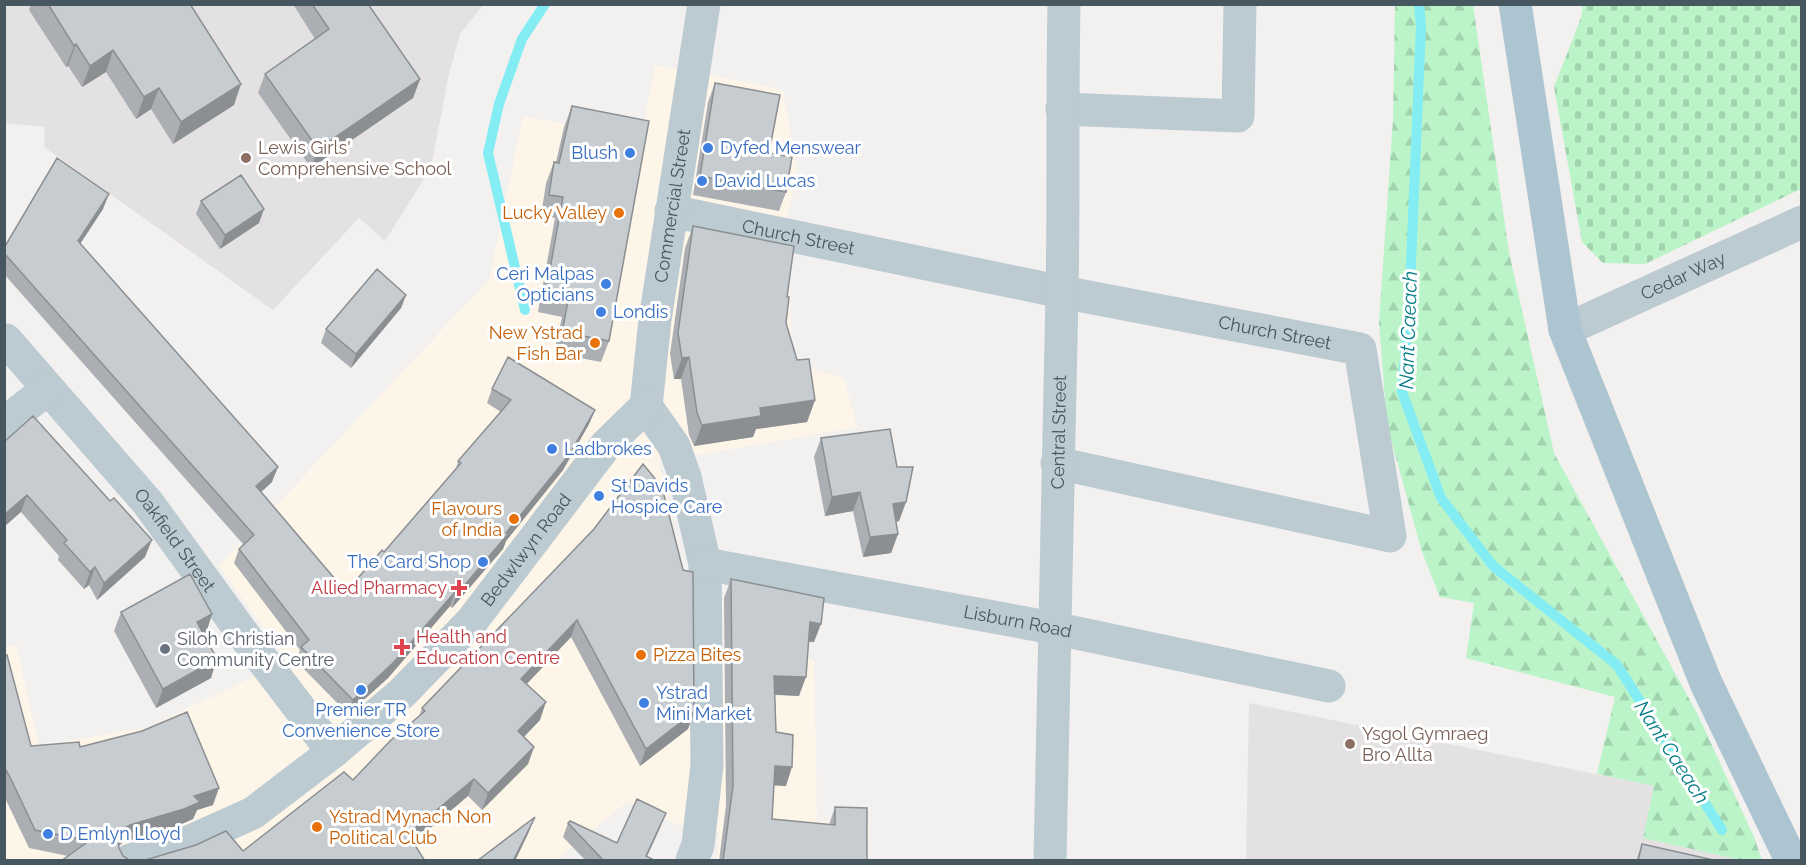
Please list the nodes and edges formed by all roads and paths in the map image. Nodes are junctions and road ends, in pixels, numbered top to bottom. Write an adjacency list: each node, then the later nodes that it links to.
1 (704, 4): 6 (street, Commercial Street)
2 (1064, 4): 5 (street, Central Street)
3 (1240, 4): 5 (street)
4 (1515, 4): 9 (main road)
5 (1062, 110): 8 (street, Central Street)
6 (671, 211): 8 (street, Church Street); 12 (street, Commercial Street)
7 (1802, 222): 9 (street, Cedar Way)
8 (1062, 292): 14 (street, Central Street); 14 (street, Church Street)
9 (1565, 330): 22 (main road)
10 (6, 340): 11 (street, Oakfield Street)
11 (48, 389): 13 (street); 18 (street, Oakfield Street)
12 (646, 406): 15 (street); 18 (street, Bedwlwyn Road)
13 (4, 423)
14 (1057, 463): 16 (street, Central Street)
15 (705, 564): 16 (street, Lisburn Road); 20 (street)
16 (1053, 628): 17 (street, Lisburn Road); 21 (street, Central Street)
17 (1329, 686)
18 (333, 752): 19 (street, Bedwlwyn Road)
19 (130, 861)
20 (692, 861)
21 (1050, 861)
22 (1791, 861)

